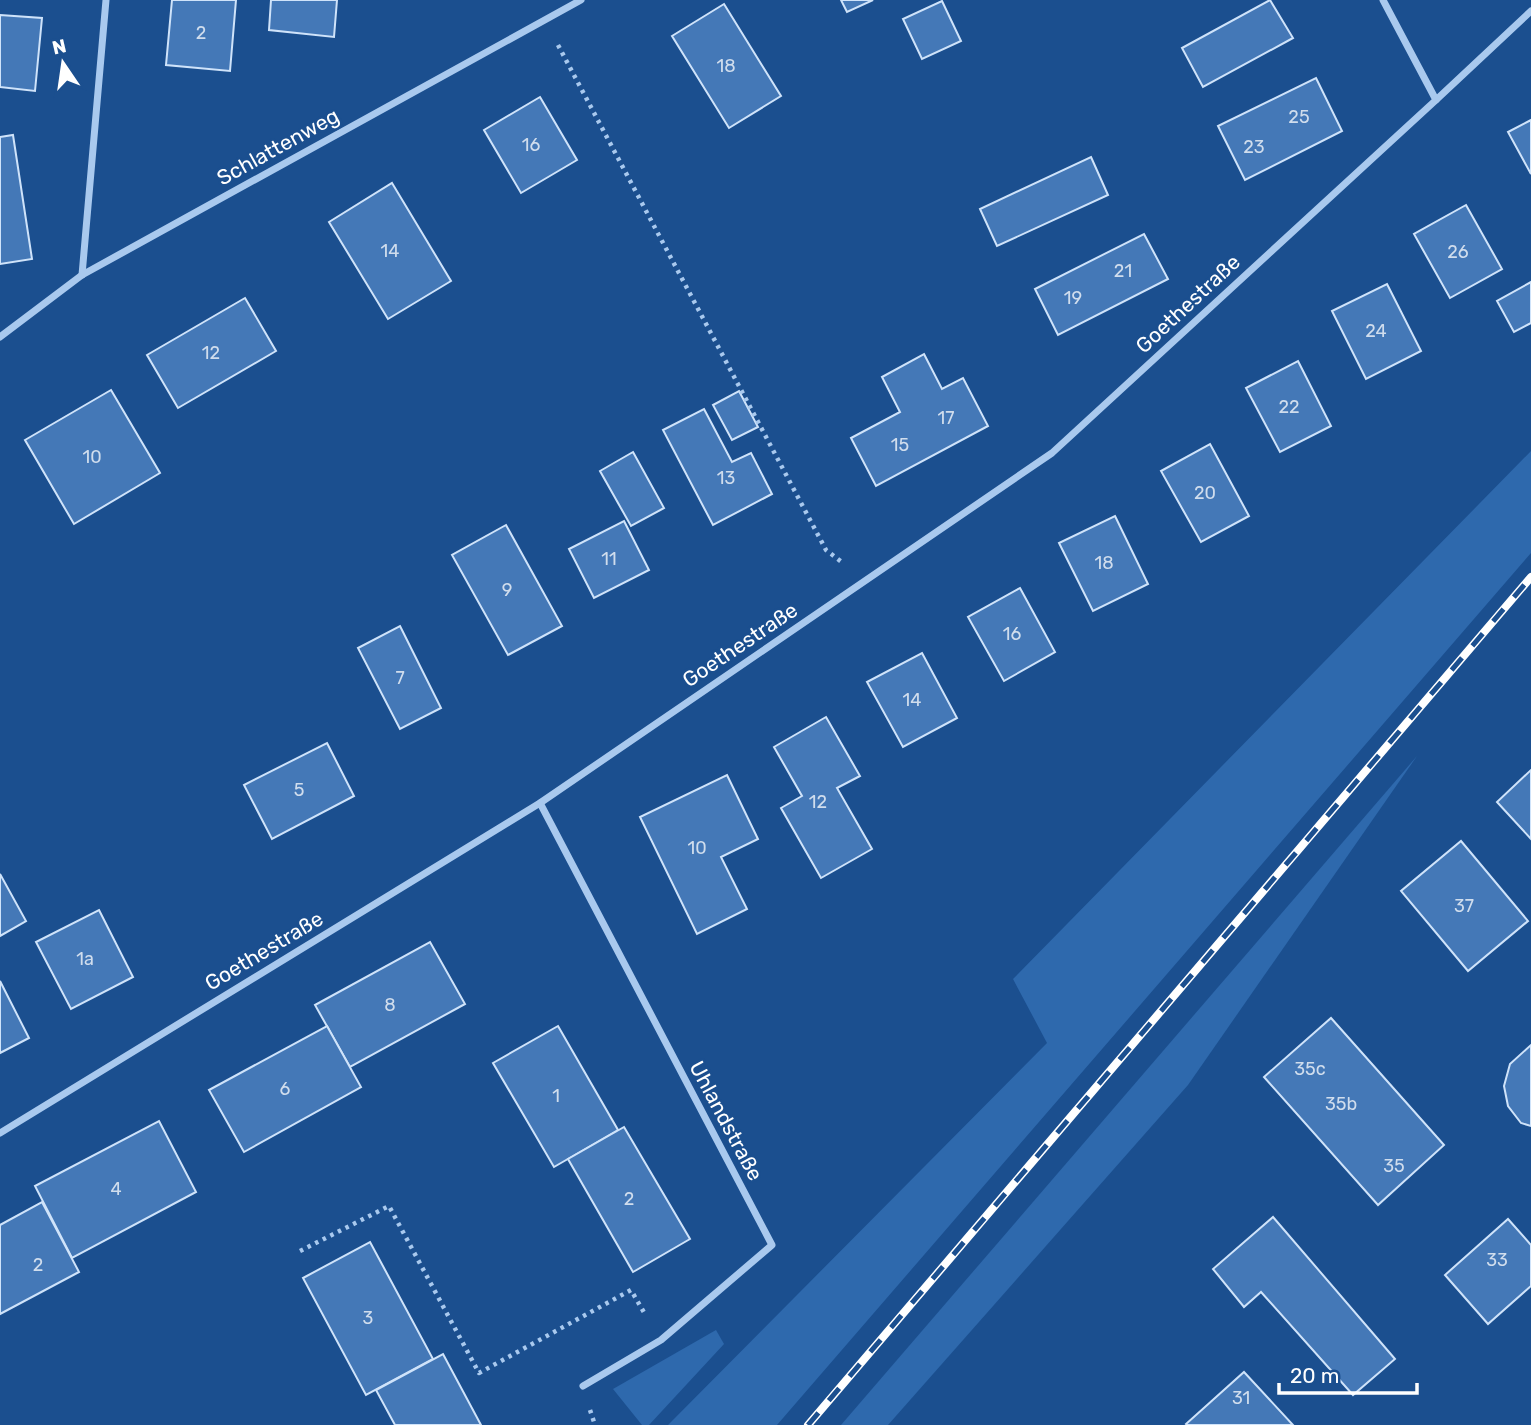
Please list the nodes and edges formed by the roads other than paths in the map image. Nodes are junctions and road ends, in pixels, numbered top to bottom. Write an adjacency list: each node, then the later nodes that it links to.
1 (106, 0): 6 (street)
2 (581, 0): 6 (street, Schlattenweg)
3 (1383, 0): 5 (street)
4 (1531, 12): 5 (street, Goethestraße)
5 (1436, 100): 8 (street, Goethestraße)
6 (82, 275): 7 (street, Schlattenweg)
7 (0, 337)
8 (540, 803): 9 (street, Goethestraße); 10 (street, Uhlandstraße)
9 (0, 1133)
10 (583, 1386)

